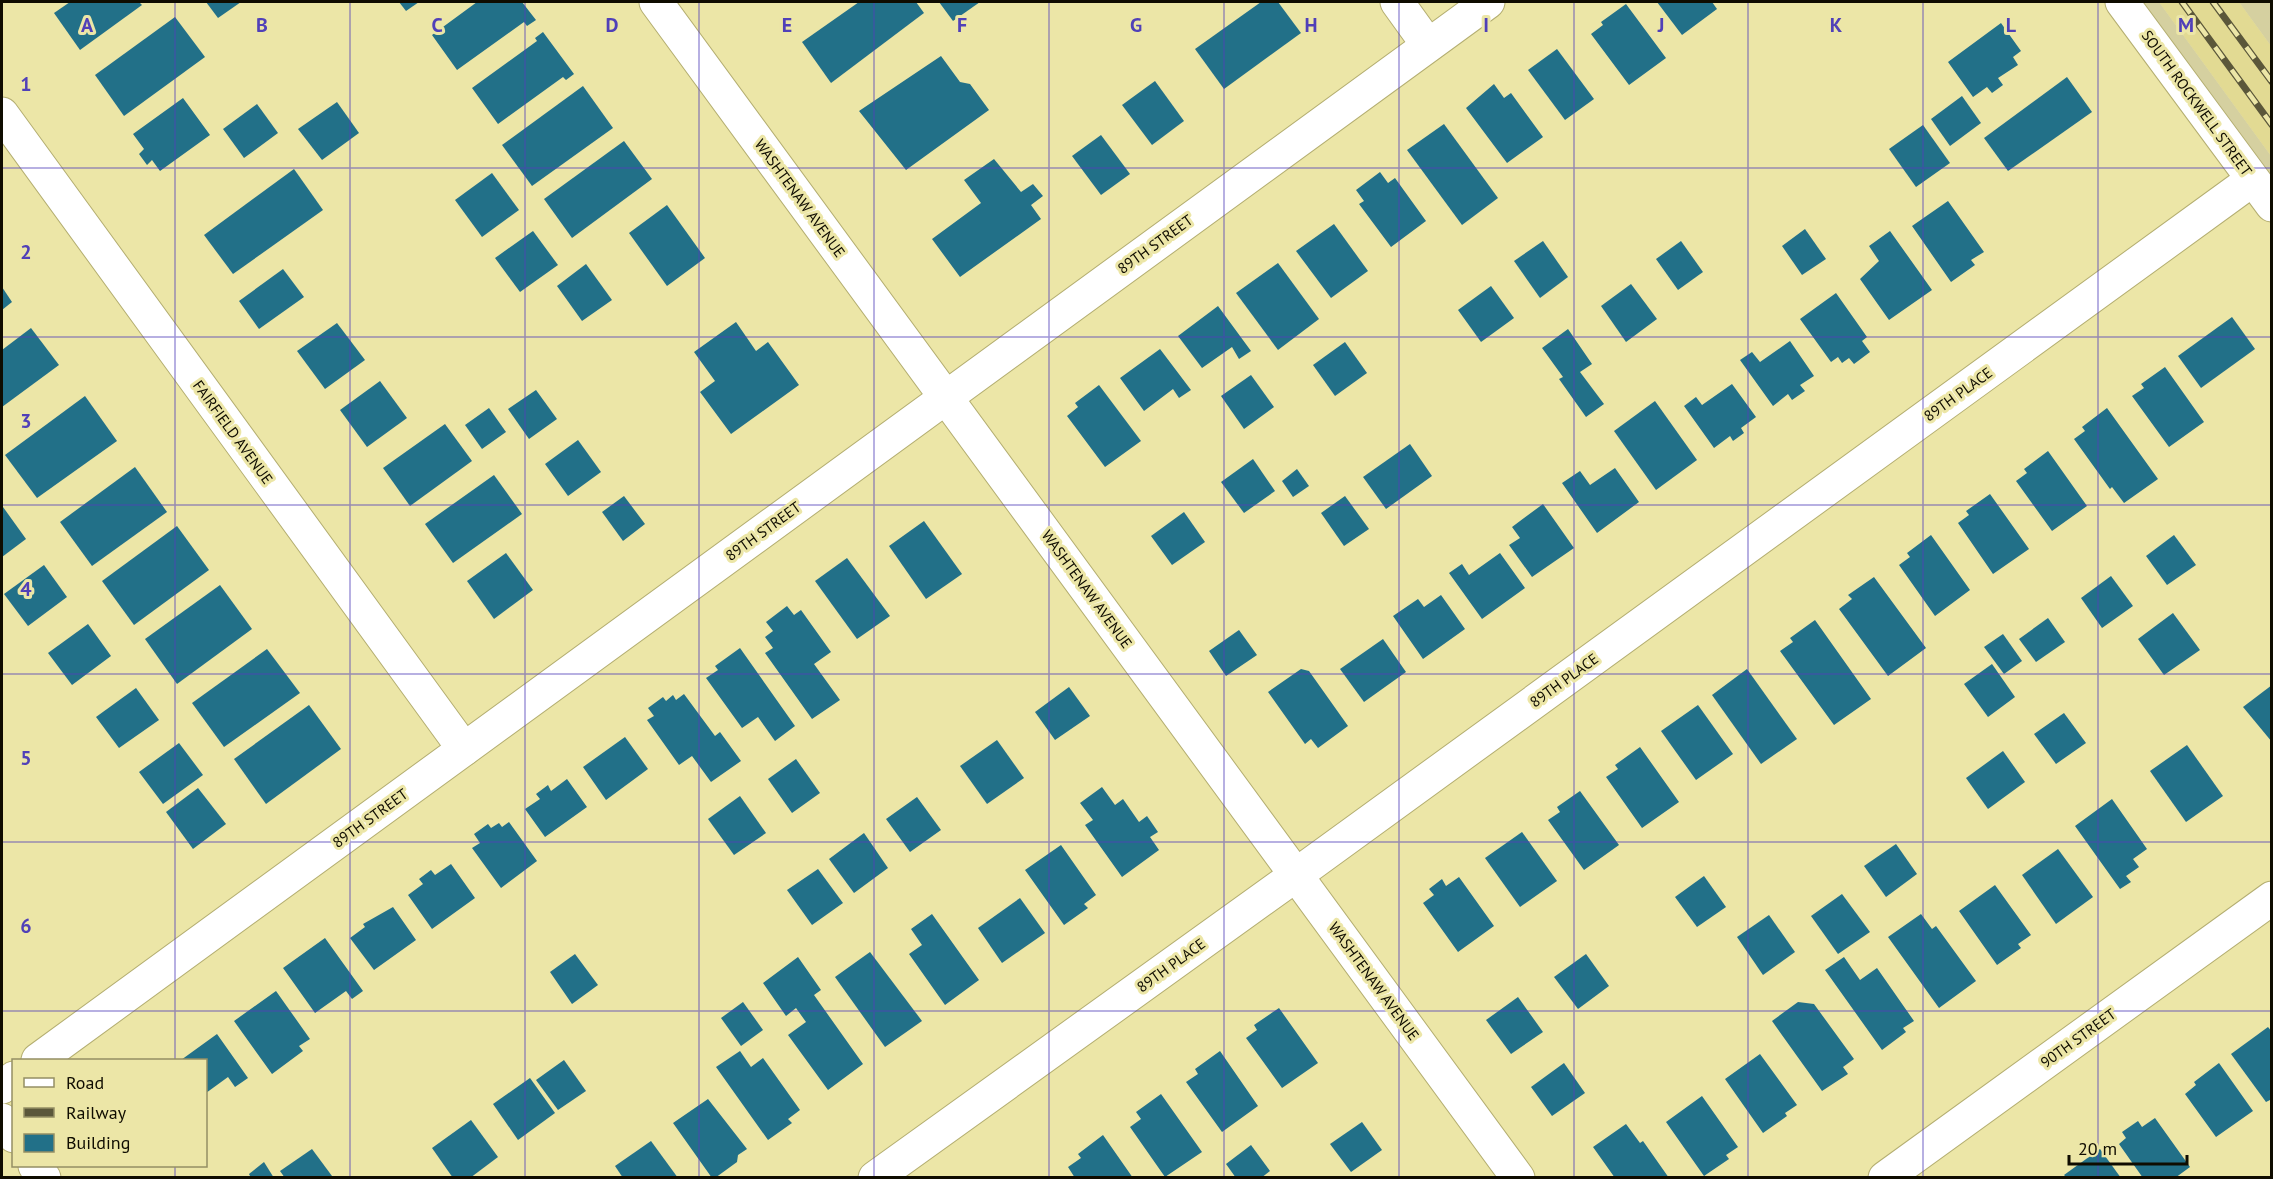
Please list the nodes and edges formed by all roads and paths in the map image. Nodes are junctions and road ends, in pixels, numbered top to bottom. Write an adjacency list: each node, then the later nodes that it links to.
1 (656, 2): 8 (street, WASHTENAW AVENUE)
2 (1397, 2): 5 (street)
3 (1488, 2): 5 (street, 89TH STREET)
4 (2122, 2): 7 (street, SOUTH ROCKWELL STREET)
5 (1428, 45): 8 (street, 89TH STREET)
6 (2, 114): 9 (street, FAIRFIELD AVENUE)
7 (2262, 192): 10 (street, 89TH PLACE)
8 (946, 397): 9 (street, 89TH STREET); 10 (street, WASHTENAW AVENUE)
9 (464, 749): 12 (street, 89TH STREET)
10 (1296, 875): 15 (street, 89TH PLACE); 16 (street, WASHTENAW AVENUE)
11 (2271, 898): 17 (street, 90TH STREET)
12 (39, 1059)
13 (2, 1120): 14 (street)
14 (12, 1133)
15 (874, 1178)
16 (1518, 1178)
17 (1885, 1178)

